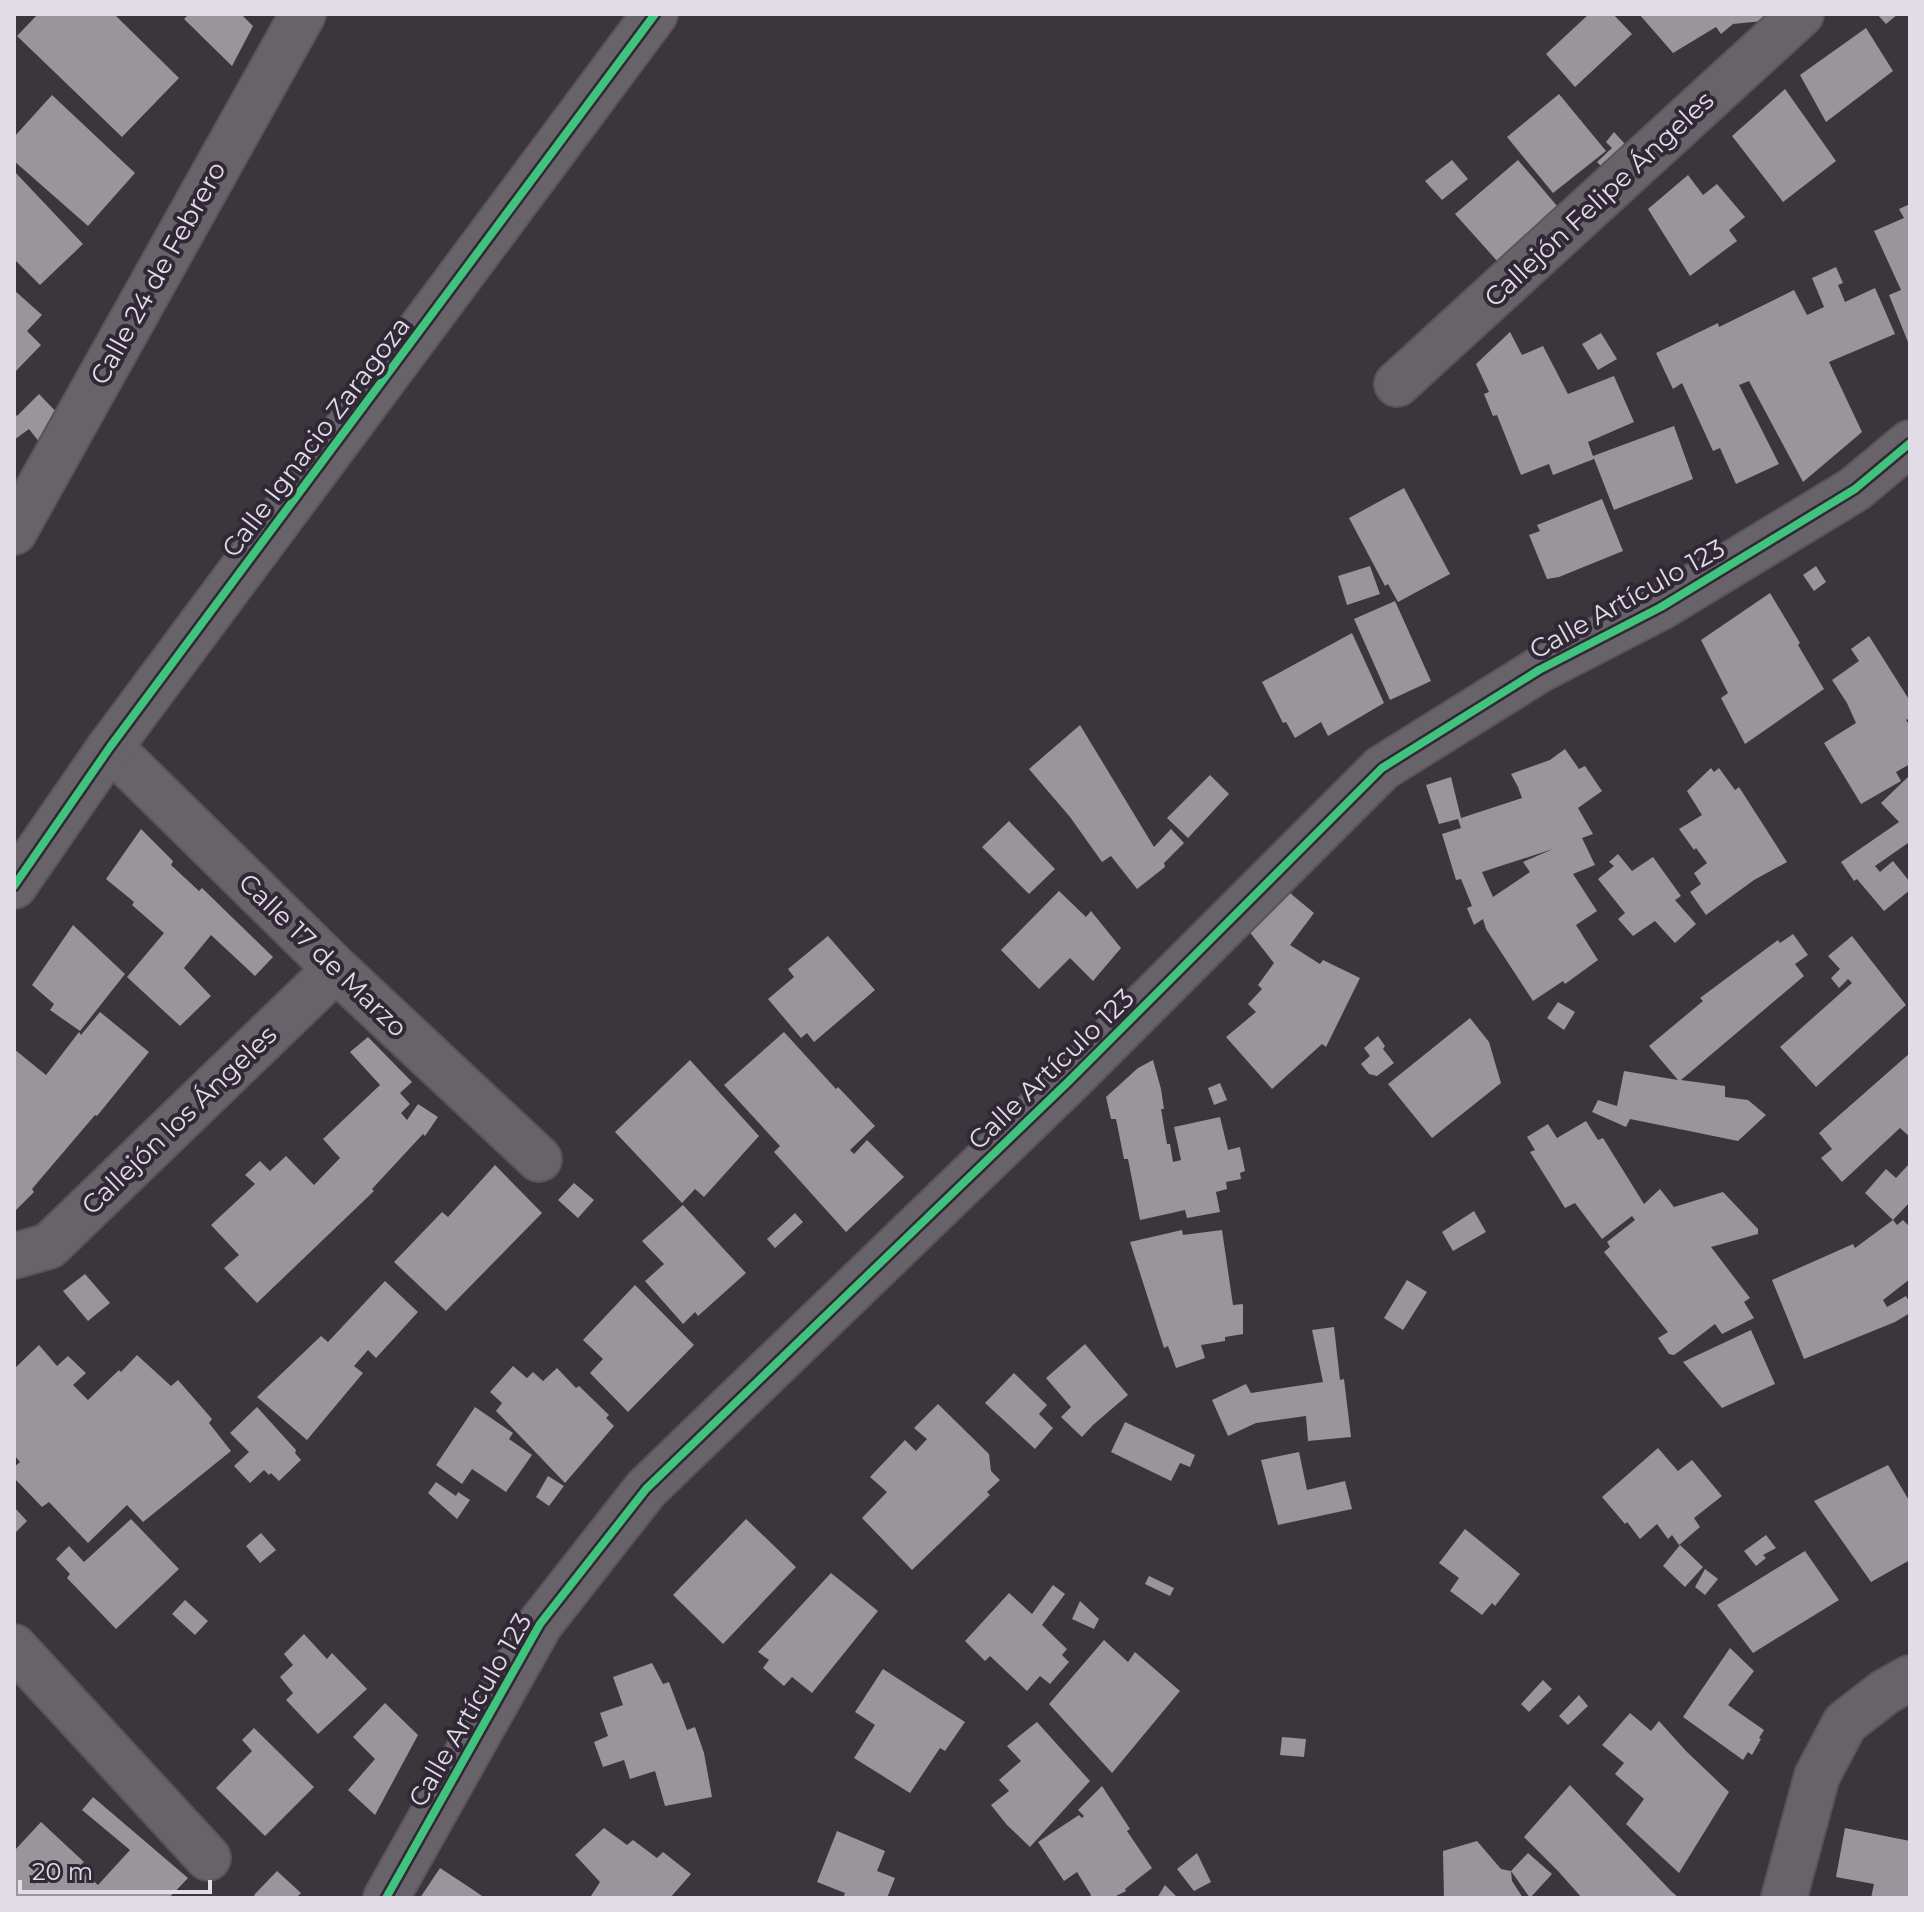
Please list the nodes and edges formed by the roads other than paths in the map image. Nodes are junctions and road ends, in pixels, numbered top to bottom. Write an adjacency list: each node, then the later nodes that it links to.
1 (303, 14): 6 (street, Calle 24 de Febrero)
2 (655, 14): 7 (street, Calle Ignacio Zaragoza)
3 (1801, 14): 4 (street, Callejón Felipe Ángeles)
4 (1397, 384)
5 (1910, 443): 15 (street, Calle Artículo 123)
6 (14, 532)
7 (110, 747): 8 (street, Calle Ignacio Zaragoza); 9 (street, Calle 17 de Marzo)
8 (14, 886)
9 (336, 969): 10 (street, Calle 17 de Marzo); 11 (street, Callejón los Ángeles)
10 (539, 1159)
11 (14, 1256)
12 (14, 1647): 14 (street)
13 (1910, 1678): 16 (street)
14 (208, 1858)
15 (386, 1898)
16 (1784, 1898)

